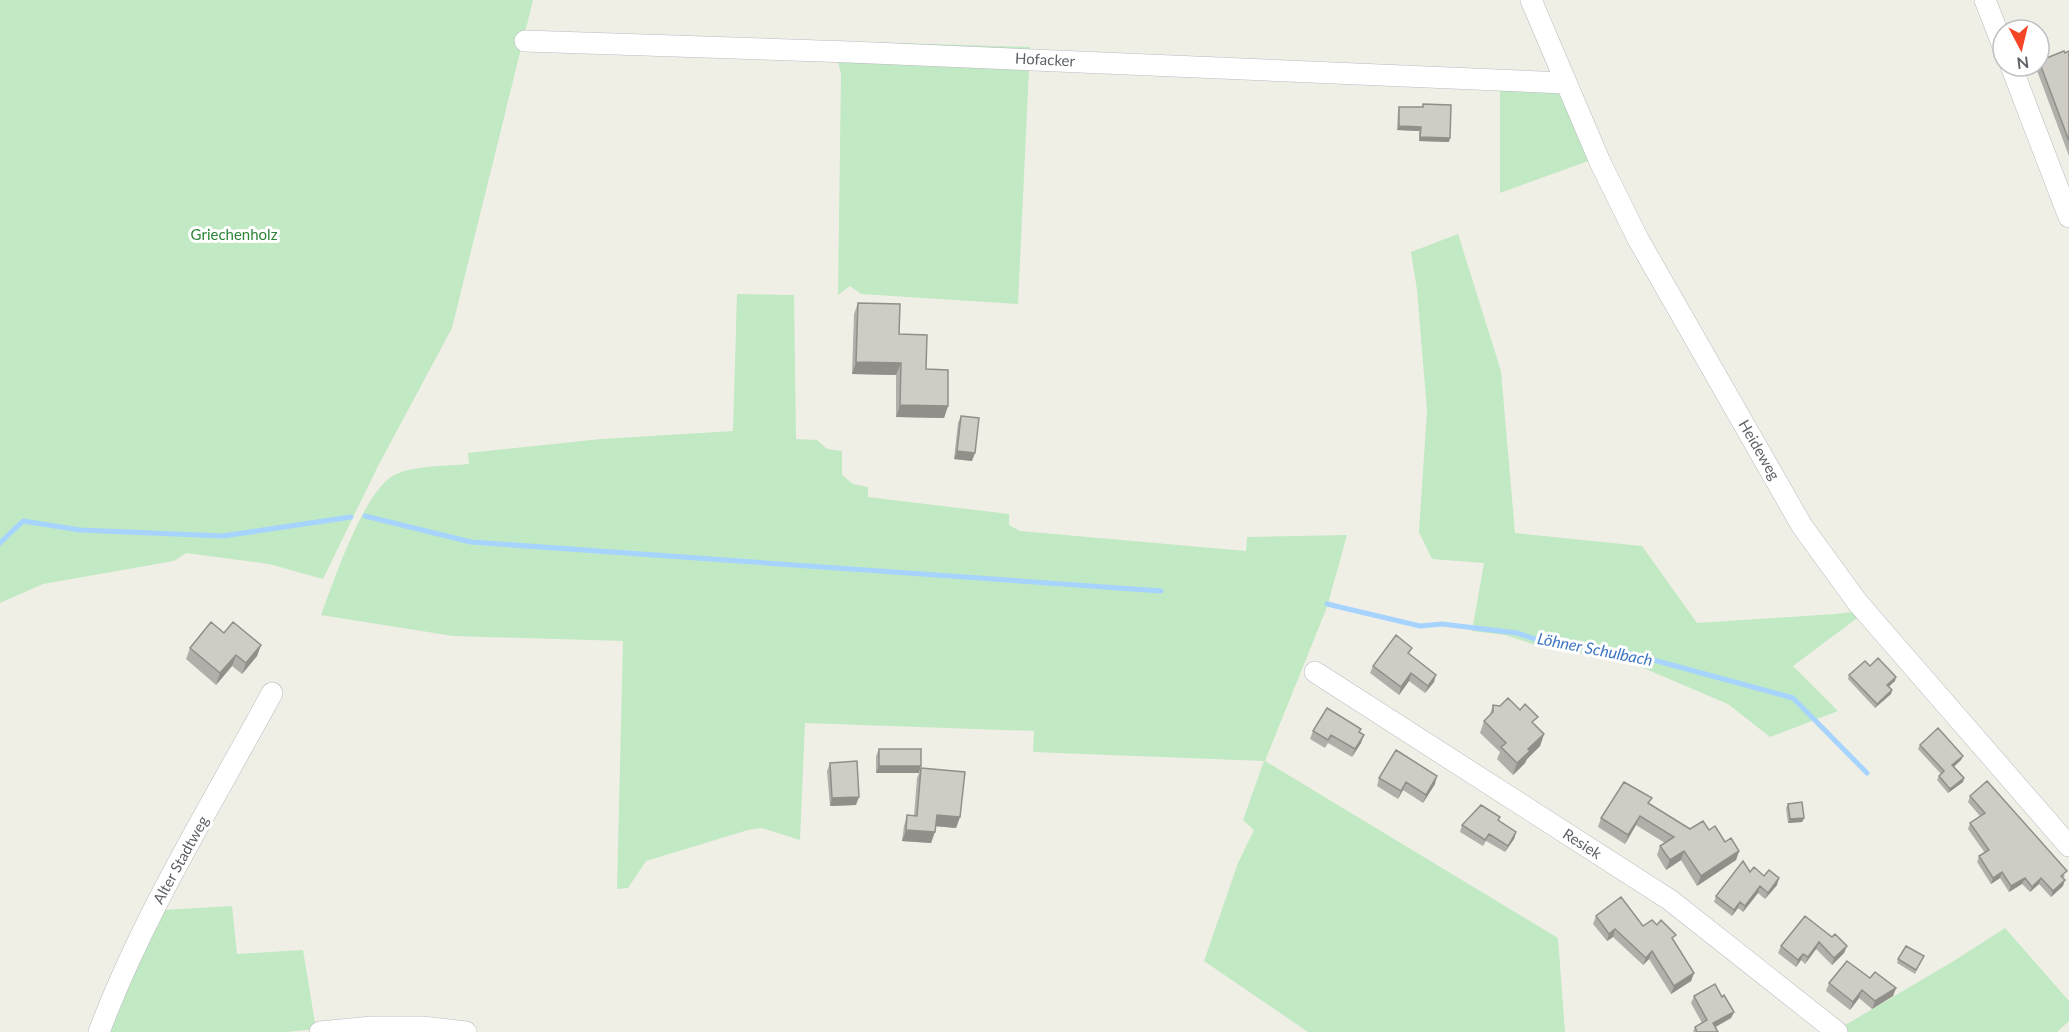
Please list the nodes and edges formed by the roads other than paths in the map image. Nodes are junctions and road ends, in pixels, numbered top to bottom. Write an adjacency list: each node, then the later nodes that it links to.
1 (1531, 0): 6 (street, Heideweg)
2 (1985, 0): 3 (street)
3 (1992, 18)
4 (525, 41): 6 (street, Hofacker)
5 (2016, 78): 7 (street)
6 (1565, 83): 10 (street, Heideweg)
7 (2069, 217)
8 (1315, 672): 14 (street, Resiek)
9 (272, 693): 11 (street, Alter Stadtweg)
10 (2069, 846)
11 (99, 1032)
12 (320, 1032): 13 (street)
13 (466, 1032)
14 (1837, 1032)

